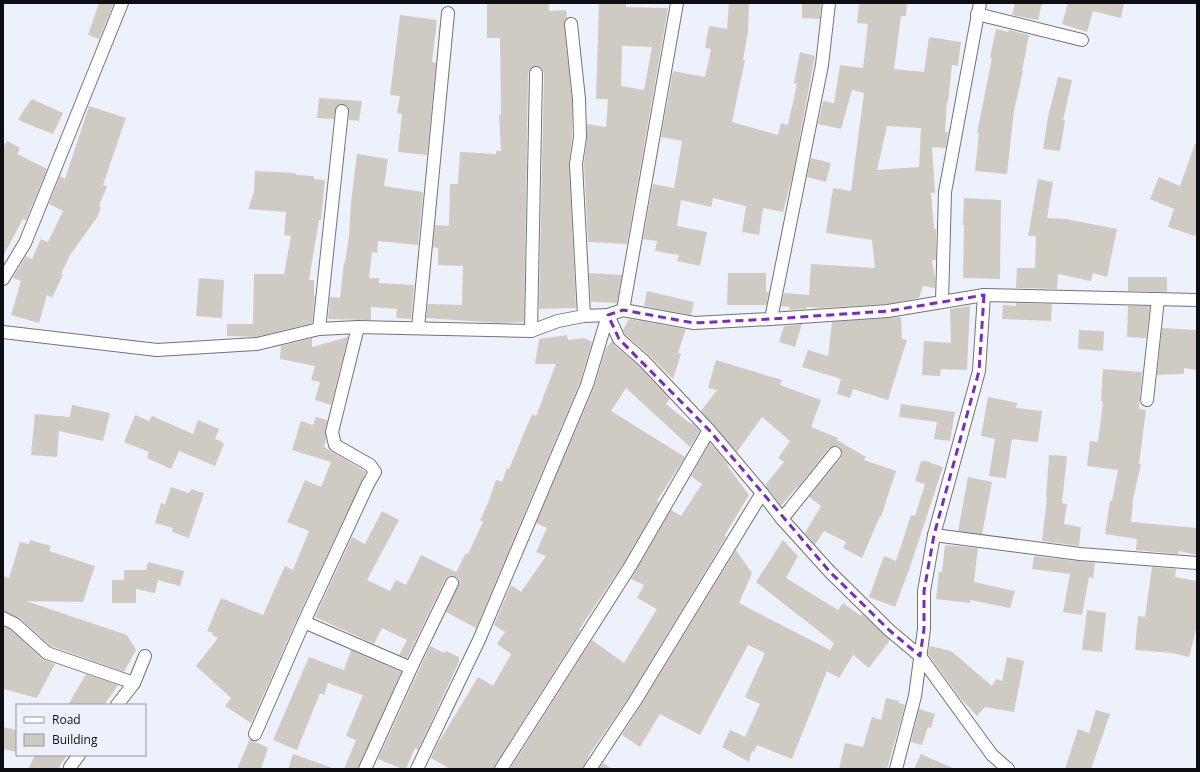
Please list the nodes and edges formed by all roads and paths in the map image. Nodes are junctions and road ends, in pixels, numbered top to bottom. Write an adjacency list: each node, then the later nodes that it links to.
1 (122, 3): 10 (street)
2 (677, 3): 15 (street)
3 (829, 3): 18 (street)
4 (978, 9): 7 (street); 14 (street)
5 (448, 13): 20 (street)
6 (571, 24): 17 (street)
7 (1082, 40)
8 (536, 73): 22 (street)
9 (342, 111): 21 (street)
10 (3, 279)
11 (984, 295): 12 (street); 14 (street); 29 (street)
12 (1158, 299): 13 (street); 24 (street)
13 (1197, 300)
14 (942, 302): 18 (street)
15 (623, 310): 16 (street); 18 (street)
16 (608, 315): 17 (street); 25 (street); 43 (street)
17 (584, 316): 22 (street)
18 (771, 319)
19 (358, 327): 20 (street); 21 (street); 33 (street)
20 (418, 328): 22 (street)
21 (319, 329): 23 (street)
22 (530, 331)
23 (3, 332)
24 (1147, 400)
25 (709, 430): 27 (street); 44 (street)
26 (835, 453): 28 (street)
27 (762, 493): 28 (street); 45 (street)
28 (782, 519): 35 (street)
29 (934, 535): 30 (street); 35 (street)
30 (1197, 563)
31 (452, 583): 36 (street)
32 (3, 618): 37 (street)
33 (304, 622): 36 (street); 39 (street)
34 (145, 656): 37 (street)
35 (920, 656): 46 (street); 47 (street)
36 (411, 668): 42 (street)
37 (134, 683): 38 (street)
38 (118, 704)
39 (255, 734)
40 (78, 756): 41 (street)
41 (70, 767)
42 (365, 769)
43 (417, 769)
44 (501, 769)
45 (590, 769)
46 (896, 769)
47 (1008, 769)

